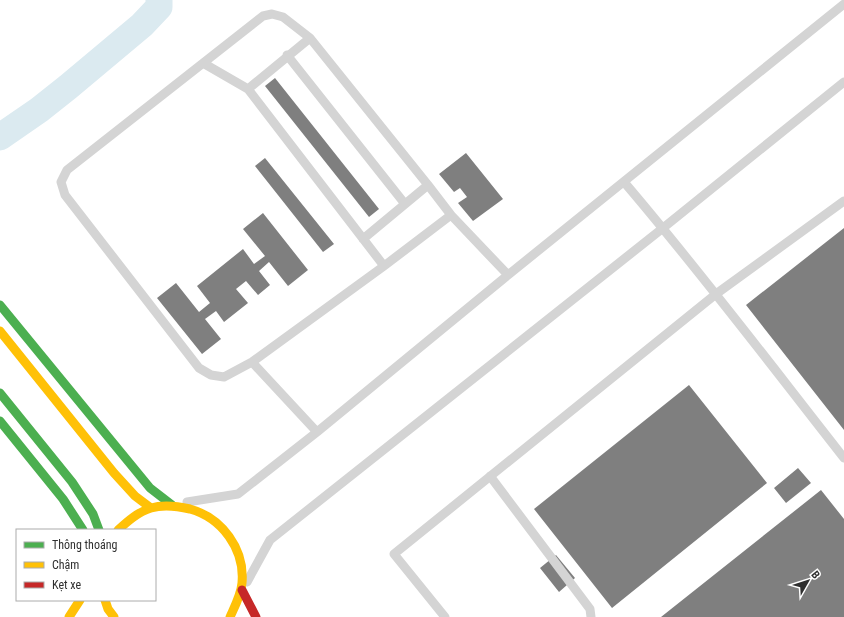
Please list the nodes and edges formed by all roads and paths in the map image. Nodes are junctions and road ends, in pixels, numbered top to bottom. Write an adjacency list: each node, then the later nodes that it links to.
1 (844, 4): 7 (lane)
2 (310, 38): 3 (lane); 4 (lane); 8 (lane)
3 (287, 55): 6 (lane); 10 (lane)
4 (203, 63): 6 (lane); 19 (lane)
5 (844, 82): 12 (lane)
6 (248, 89): 13 (lane)
7 (624, 182): 12 (lane); 15 (lane)
8 (428, 185): 10 (lane); 11 (lane)
9 (844, 201): 16 (lane)
10 (405, 204): 13 (lane)
11 (451, 215): 14 (lane); 15 (lane)
12 (663, 228): 16 (lane); 30 (lane)
13 (363, 239): 14 (lane)
14 (384, 266): 19 (lane)
15 (508, 276): 22 (lane)
16 (716, 294): 23 (lane); 24 (lane)
17 (0, 305): 25 (street)
18 (0, 331): 26 (street)
19 (252, 362): 22 (lane)
20 (0, 392): 28 (street)
21 (0, 421): 27 (street)
22 (317, 432): 25 (lane)
23 (844, 458)
24 (490, 476): 39 (lane); 40 (lane)
25 (172, 505): 26 (street); 30 (street)
26 (151, 508): 29 (street)
27 (82, 529)
28 (99, 529)
29 (119, 529)
30 (242, 590): 33 (street); 38 (street)
31 (79, 601): 34 (street)
32 (105, 601): 35 (street)
33 (236, 608): 36 (street); 37 (street)
34 (68, 617)
35 (114, 617)
36 (230, 617)
37 (239, 617)
38 (256, 617)
39 (445, 617)
40 (591, 617)

